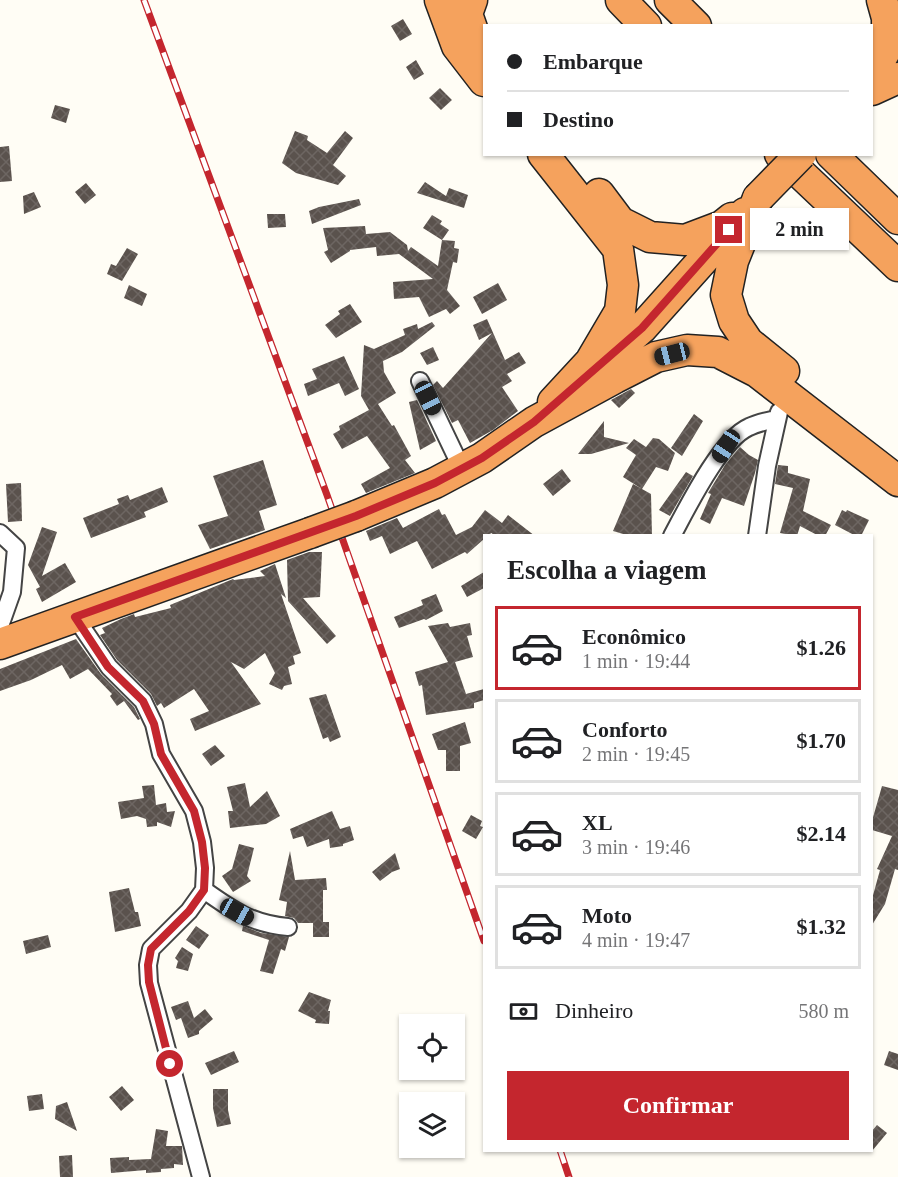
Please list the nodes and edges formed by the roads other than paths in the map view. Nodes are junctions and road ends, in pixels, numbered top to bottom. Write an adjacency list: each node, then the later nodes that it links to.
1 (440, 0): 12 (highway)
2 (472, 0): 8 (highway)
3 (621, 0): 6 (highway)
4 (670, 0): 7 (highway)
5 (882, 0): 10 (highway)
6 (644, 24)
7 (694, 24)
8 (483, 49)
9 (898, 57): 13 (highway)
10 (873, 72)
11 (898, 78): 14 (highway)
12 (483, 80)
13 (873, 82)
14 (873, 90)
15 (545, 156): 25 (highway)
16 (569, 156): 20 (highway)
17 (782, 156): 22 (highway)
18 (799, 156): 20 (highway, bridge)
19 (833, 156): 21 (highway)
20 (758, 198): 25 (highway); 26 (highway)
21 (898, 219)
22 (898, 266)
23 (420, 381): 27 (street)
24 (781, 407): 25 (highway); 28 (highway); 30 (street); 31 (street)
25 (534, 422): 27 (highway)
26 (898, 459)
27 (462, 469): 32 (highway, bridge)
28 (898, 481)
29 (0, 533): 33 (street)
30 (673, 534)
31 (758, 534)
32 (75, 617): 34 (highway); 35 (street)
33 (0, 627)
34 (0, 644)
35 (204, 890): 36 (street); 37 (street)
36 (288, 927)
37 (201, 1177)

